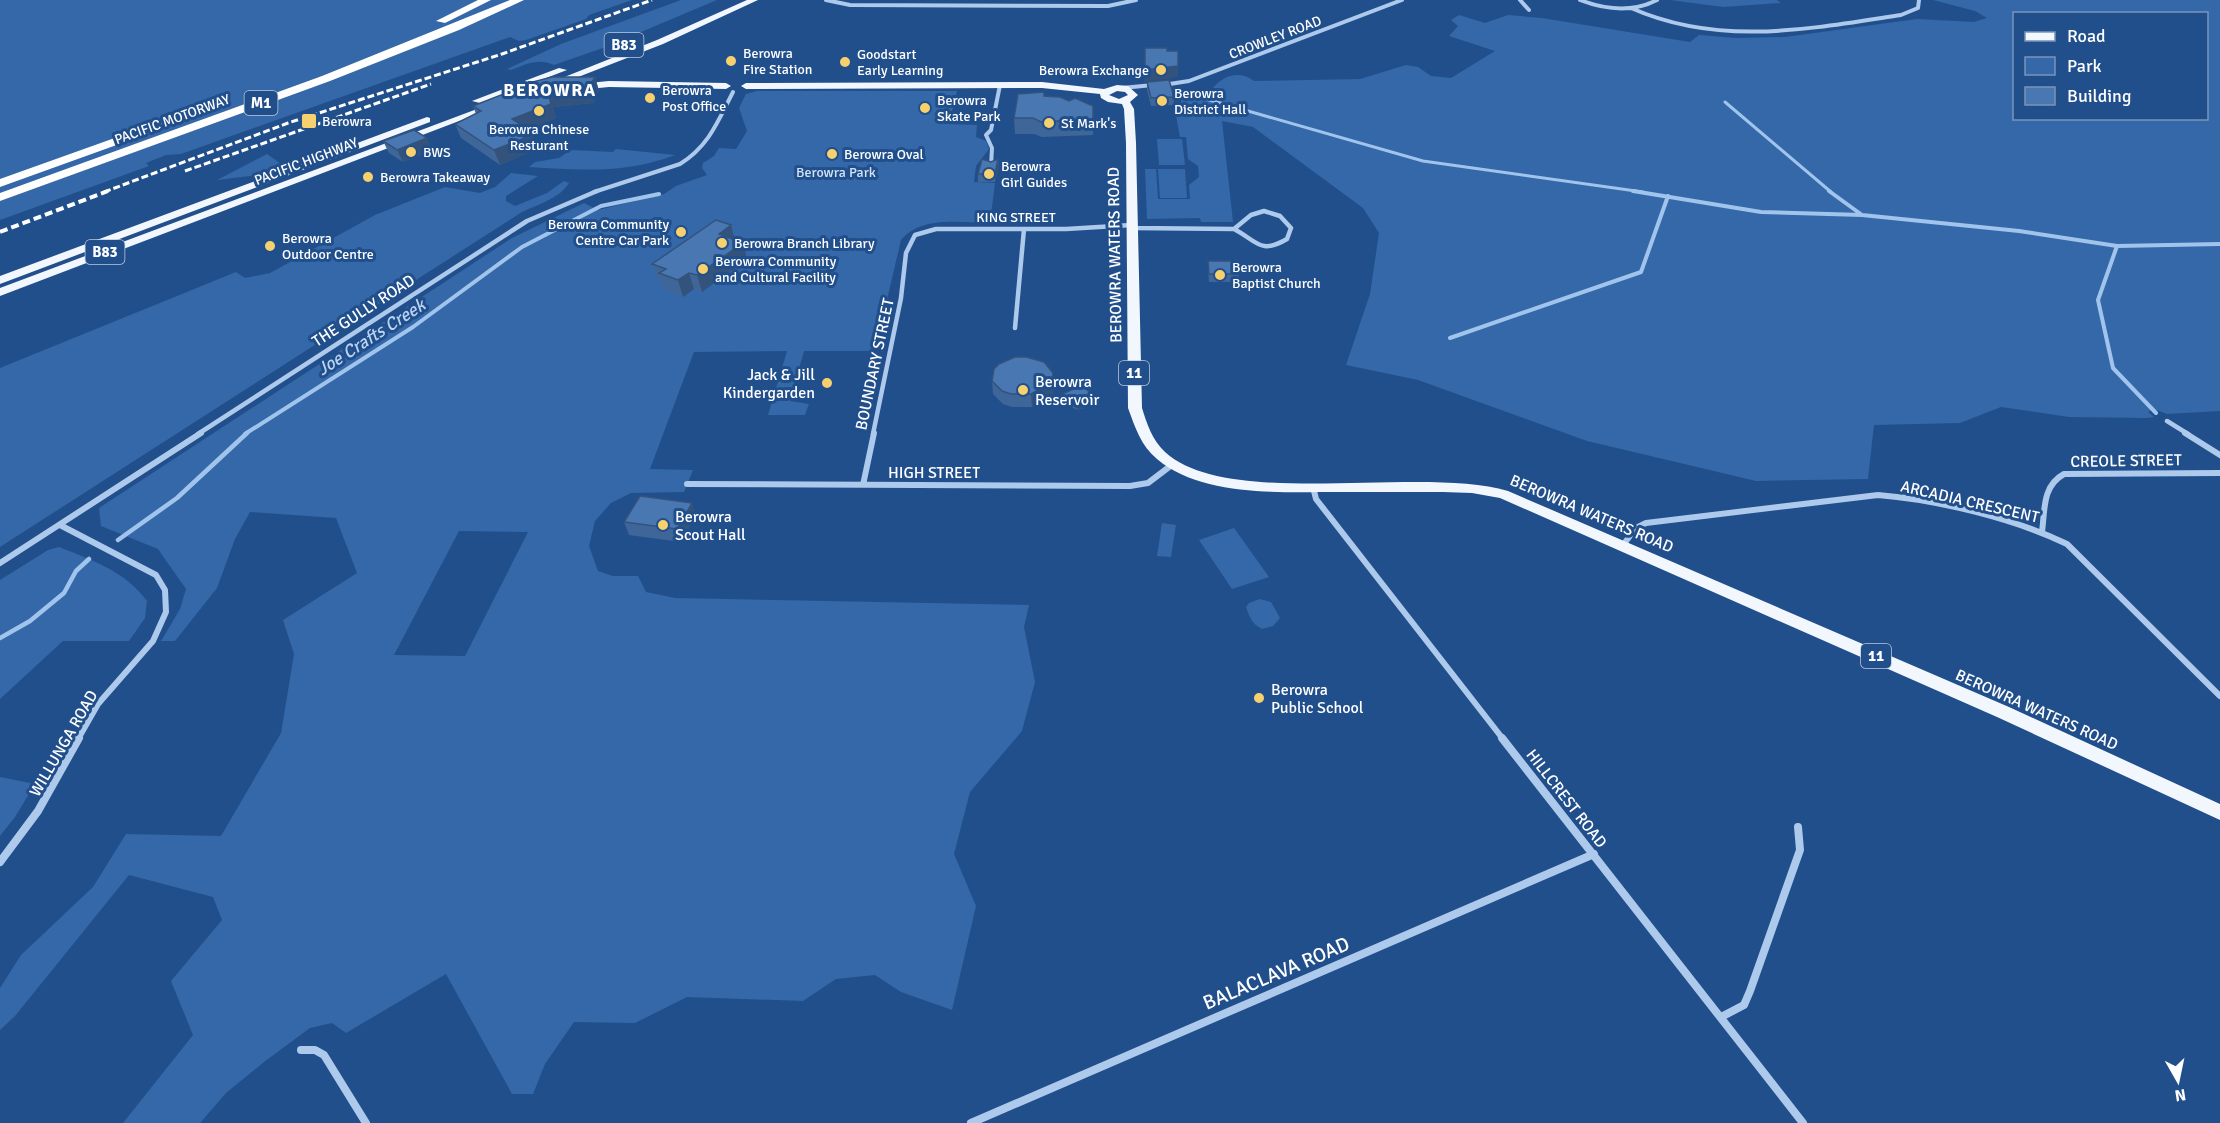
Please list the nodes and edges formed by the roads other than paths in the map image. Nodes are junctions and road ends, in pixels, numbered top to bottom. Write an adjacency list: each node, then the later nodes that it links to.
1 (486, 0): 21 (highway, M1)
2 (519, 0): 29 (highway, PACIFIC MOTORWAY / M1)
3 (730, 0): 14 (main road, PACIFIC HIGHWAY / B83)
4 (754, 0): 16 (main road, PACIFIC HIGHWAY / B83)
5 (826, 0): 6 (street)
6 (1136, 0)
7 (1402, 0): 20 (street, CROWLEY ROAD)
8 (1520, 0): 13 (street)
9 (1580, 0): 12 (street)
10 (1657, 0): 12 (street)
11 (1919, 0): 12 (street)
12 (1631, 8)
13 (1529, 10)
14 (558, 71): 15 (main road, PACIFIC HIGHWAY / B83); 16 (main road)
15 (545, 76): 17 (main road); 34 (main road, PACIFIC HIGHWAY / B83)
16 (572, 76): 17 (main road, PACIFIC HIGHWAY / B83); 18 (main road)
17 (555, 82): 18 (main road); 35 (main road, PACIFIC HIGHWAY / B83)
18 (609, 84): 23 (main road)
19 (1000, 85): 23 (main road); 24 (main road); 27 (street)
20 (1153, 85): 22 (street, CROWLEY ROAD); 25 (street, CROWLEY ROAD)
21 (266, 88)
22 (1121, 88): 24 (main road); 25 (main road)
23 (730, 89): 44 (street, THE GULLY ROAD)
24 (1106, 92): 25 (main road)
25 (1129, 97): 30 (main road, BEROWRA WATERS ROAD / 11)
26 (202, 111): 28 (highway, PACIFIC MOTORWAY)
27 (991, 166)
28 (0, 183)
29 (0, 197)
30 (1132, 227): 31 (street, KING STREET); 32 (street, KING STREET); 39 (main road, BEROWRA WATERS ROAD / 11)
31 (1024, 229): 33 (street, KING STREET); 36 (street)
32 (1234, 229): 32 (street)
33 (908, 247): 42 (street, BOUNDARY STREET)
34 (0, 280)
35 (0, 292)
36 (1015, 328)
37 (2167, 421): 38 (street)
38 (2220, 455)
39 (1173, 464): 42 (street, HIGH STREET); 43 (main road, BEROWRA WATERS ROAD / 11)
40 (2220, 473): 45 (street, CREOLE STREET)
41 (687, 484): 42 (street, HIGH STREET)
42 (863, 485)
43 (1313, 487): 46 (main road, BEROWRA WATERS ROAD / 11); 51 (street, HILLCREST ROAD)
44 (60, 525): 47 (street, THE GULLY ROAD); 52 (street, WILLUNGA ROAD)
45 (2042, 532): 46 (street, ARCADIA CRESCENT); 48 (street, ARCADIA CRESCENT)
46 (1623, 545): 49 (main road, BEROWRA WATERS ROAD / 11)
47 (0, 563)
48 (2220, 696)
49 (2220, 812)
50 (1798, 827): 53 (street)
51 (1594, 854): 53 (street, HILLCREST ROAD); 56 (street, BALACLAVA ROAD)
52 (0, 862)
53 (1720, 1017): 57 (street, HILLCREST ROAD)
54 (301, 1050): 55 (street)
55 (366, 1123)
56 (971, 1123)
57 (1803, 1123)

